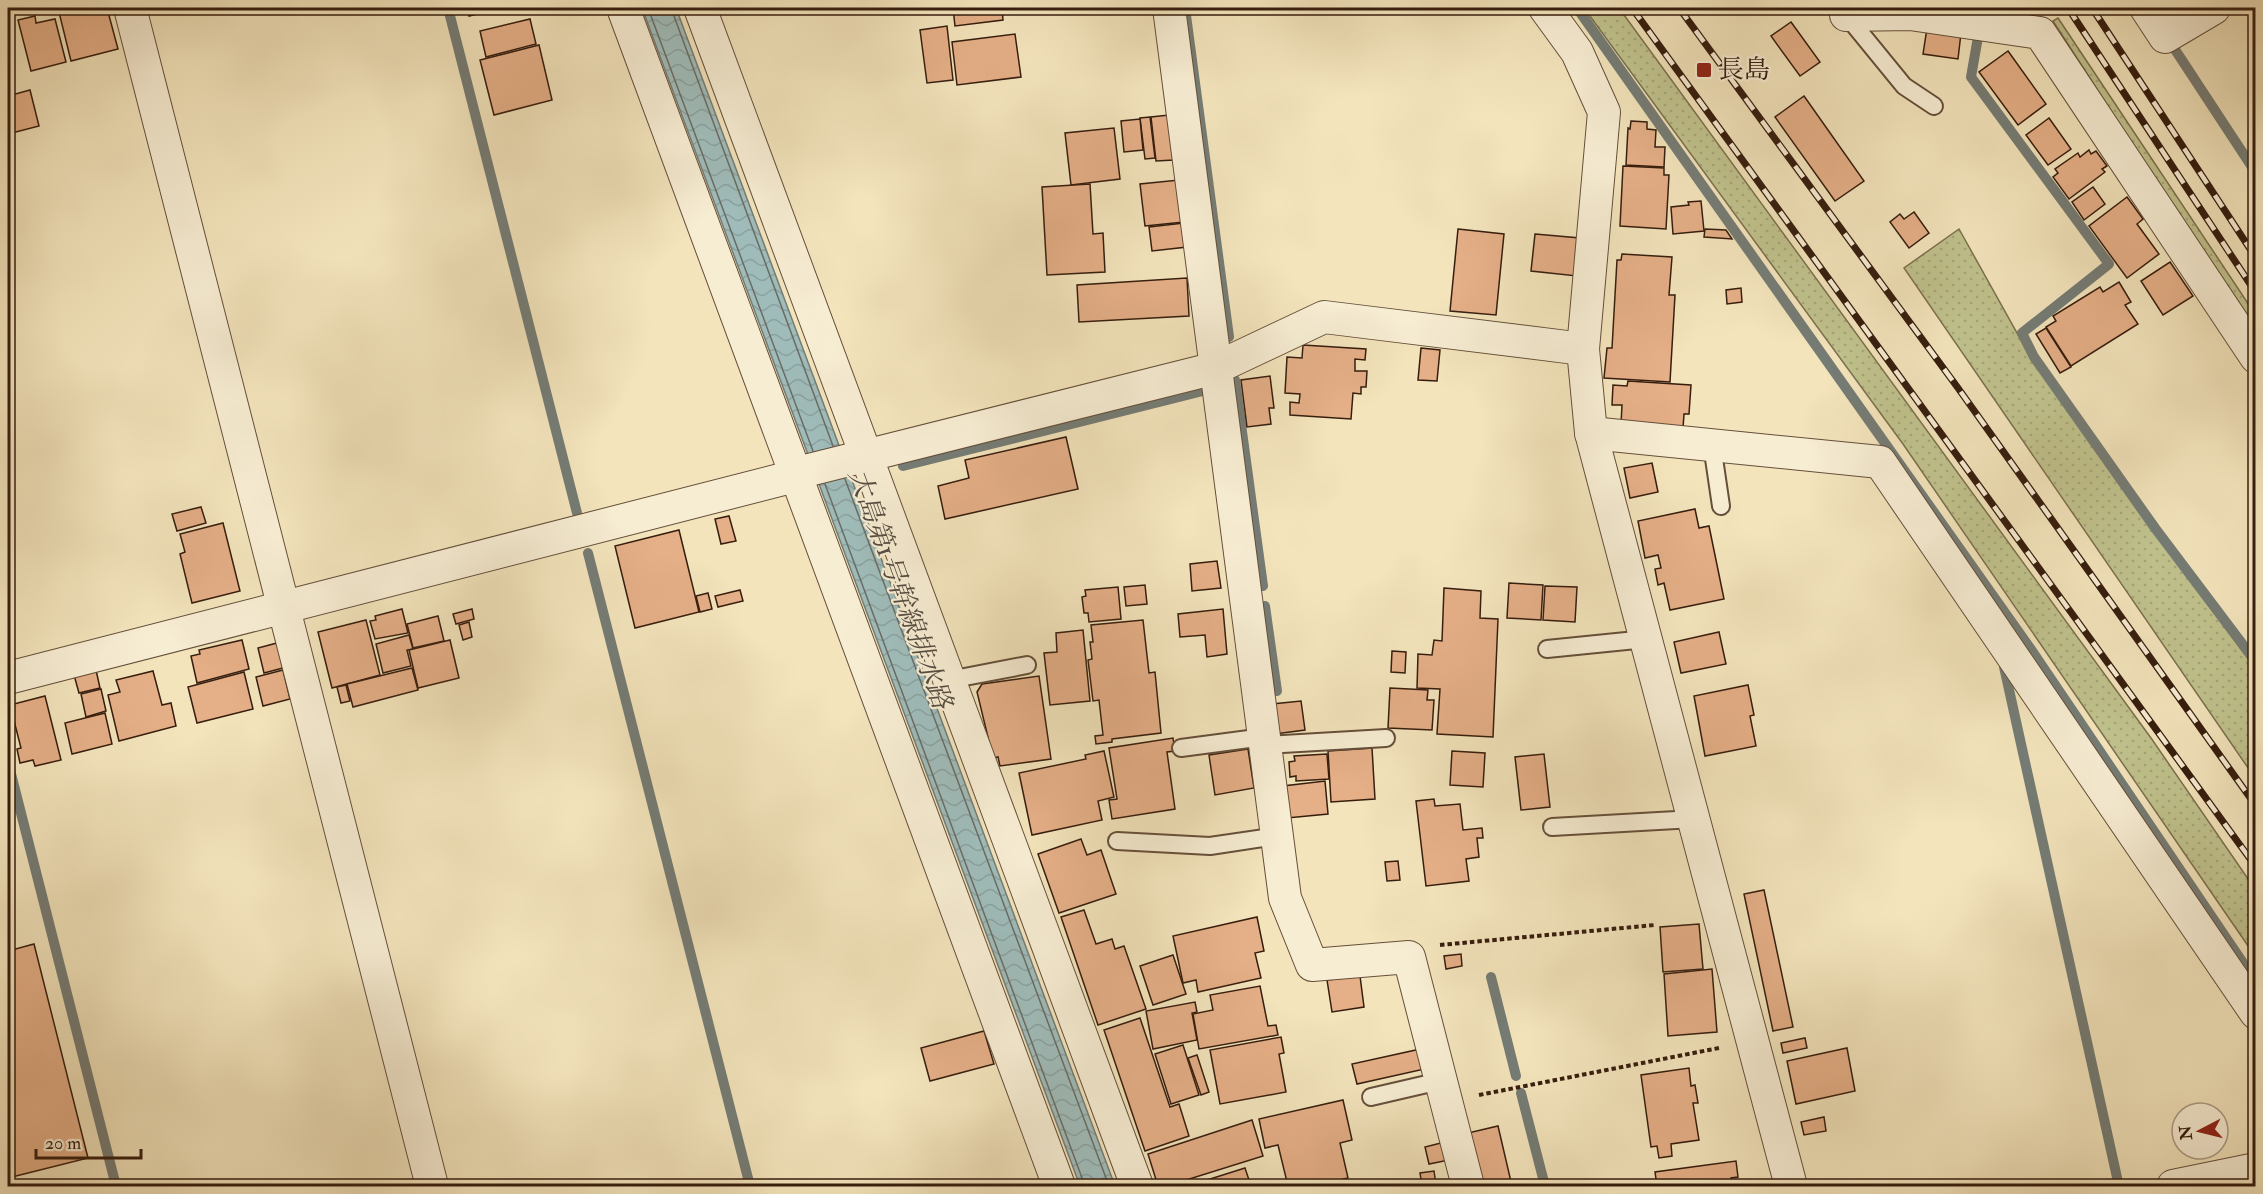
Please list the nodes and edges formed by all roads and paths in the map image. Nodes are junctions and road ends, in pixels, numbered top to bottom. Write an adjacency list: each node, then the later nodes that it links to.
1 (130, 8): 18 (street)
2 (623, 8): 16 (street)
3 (700, 8): 15 (street)
4 (1169, 8): 12 (street)
5 (1545, 8): 10 (street)
6 (2145, 8): 7 (street)
7 (2214, 8)
8 (1844, 11): 9 (lane); 11 (street)
9 (1934, 106)
10 (1583, 349): 12 (street); 13 (street)
11 (2256, 357)
12 (1216, 368): 15 (street); 25 (street)
13 (1591, 433): 14 (street); 19 (street)
14 (1712, 445): 17 (lane); 33 (street)
15 (859, 458): 16 (street); 23 (street)
16 (800, 473): 18 (street); 39 (street)
17 (1720, 506)
18 (284, 608): 22 (street); 38 (street)
19 (1646, 639): 20 (lane); 27 (street)
20 (1547, 649)
21 (1027, 665): 23 (lane)
22 (8, 678)
23 (949, 680): 40 (street)
24 (1386, 738): 25 (lane)
25 (1265, 741): 26 (lane); 29 (street)
26 (1181, 748)
27 (1694, 819): 28 (lane); 34 (street)
28 (1552, 826)
29 (1277, 836): 30 (lane); 32 (street)
30 (1117, 841)
31 (1655, 925): 32 (path)
32 (1409, 957): 35 (street)
33 (2256, 1013)
34 (1752, 1042): 35 (path); 42 (street)
35 (1443, 1091): 36 (lane); 41 (street)
36 (1371, 1097)
37 (2256, 1169): 43 (street)
38 (432, 1186)
39 (1059, 1186)
40 (1137, 1186)
41 (1467, 1186)
42 (1791, 1186)
43 (2173, 1186)

